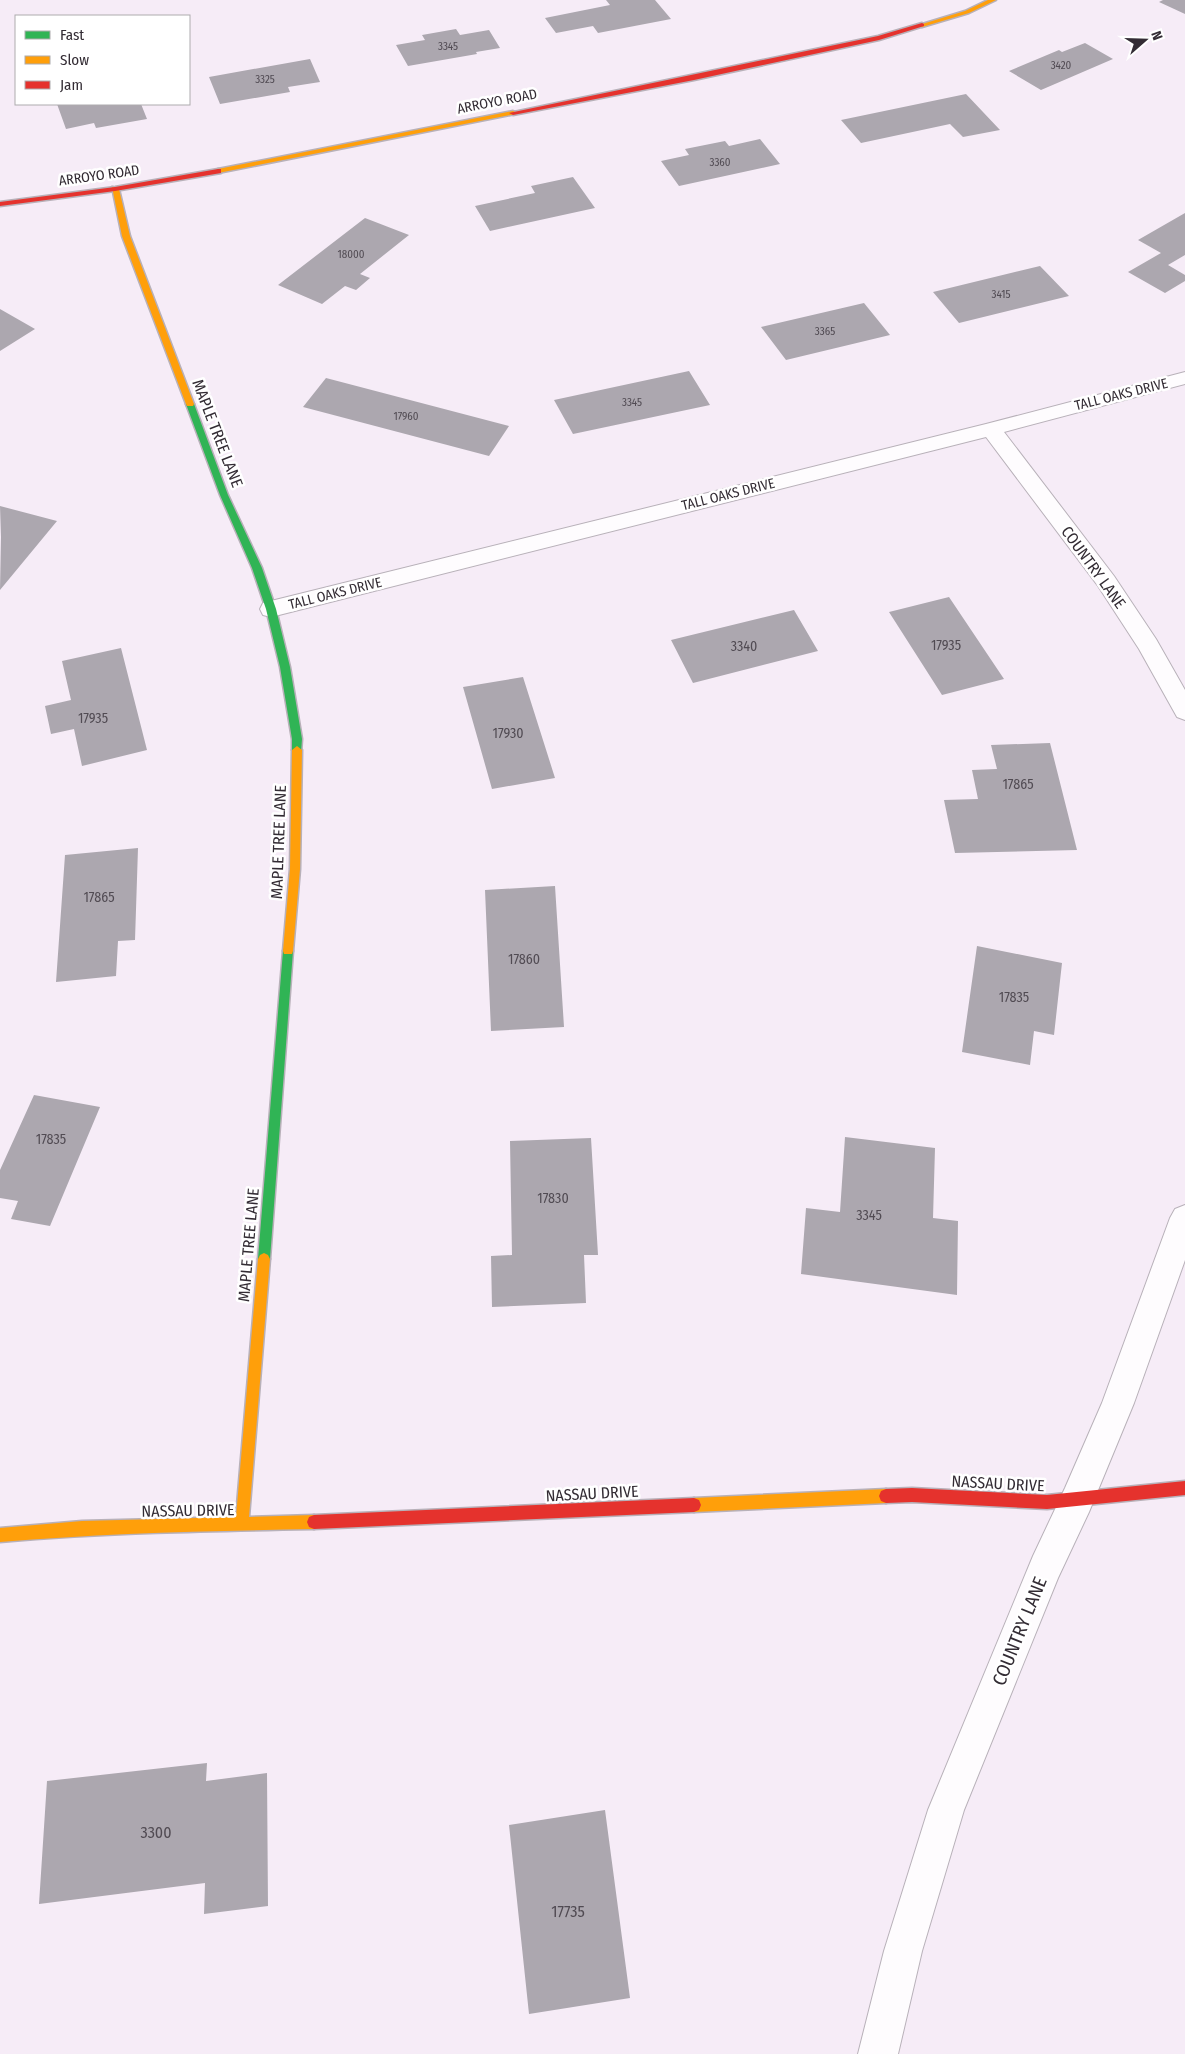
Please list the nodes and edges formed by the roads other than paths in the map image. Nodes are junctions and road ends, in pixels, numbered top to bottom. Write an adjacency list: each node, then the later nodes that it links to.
1 (993, 0): 2 (street, ARROYO ROAD)
2 (115, 189): 3 (street, ARROYO ROAD); 6 (street, MAPLE TREE LANE)
3 (0, 204)
4 (1185, 378): 5 (street, TALL OAKS DRIVE)
5 (992, 430): 6 (street, TALL OAKS DRIVE); 7 (street, COUNTRY LANE)
6 (271, 609): 11 (street, MAPLE TREE LANE)
7 (1185, 711)
8 (1185, 1218): 10 (street, COUNTRY LANE)
9 (1185, 1488): 10 (street, NASSAU DRIVE)
10 (1078, 1500): 11 (street, NASSAU DRIVE); 13 (street, COUNTRY LANE)
11 (242, 1525): 12 (street, NASSAU DRIVE)
12 (0, 1535)
13 (878, 2054)

